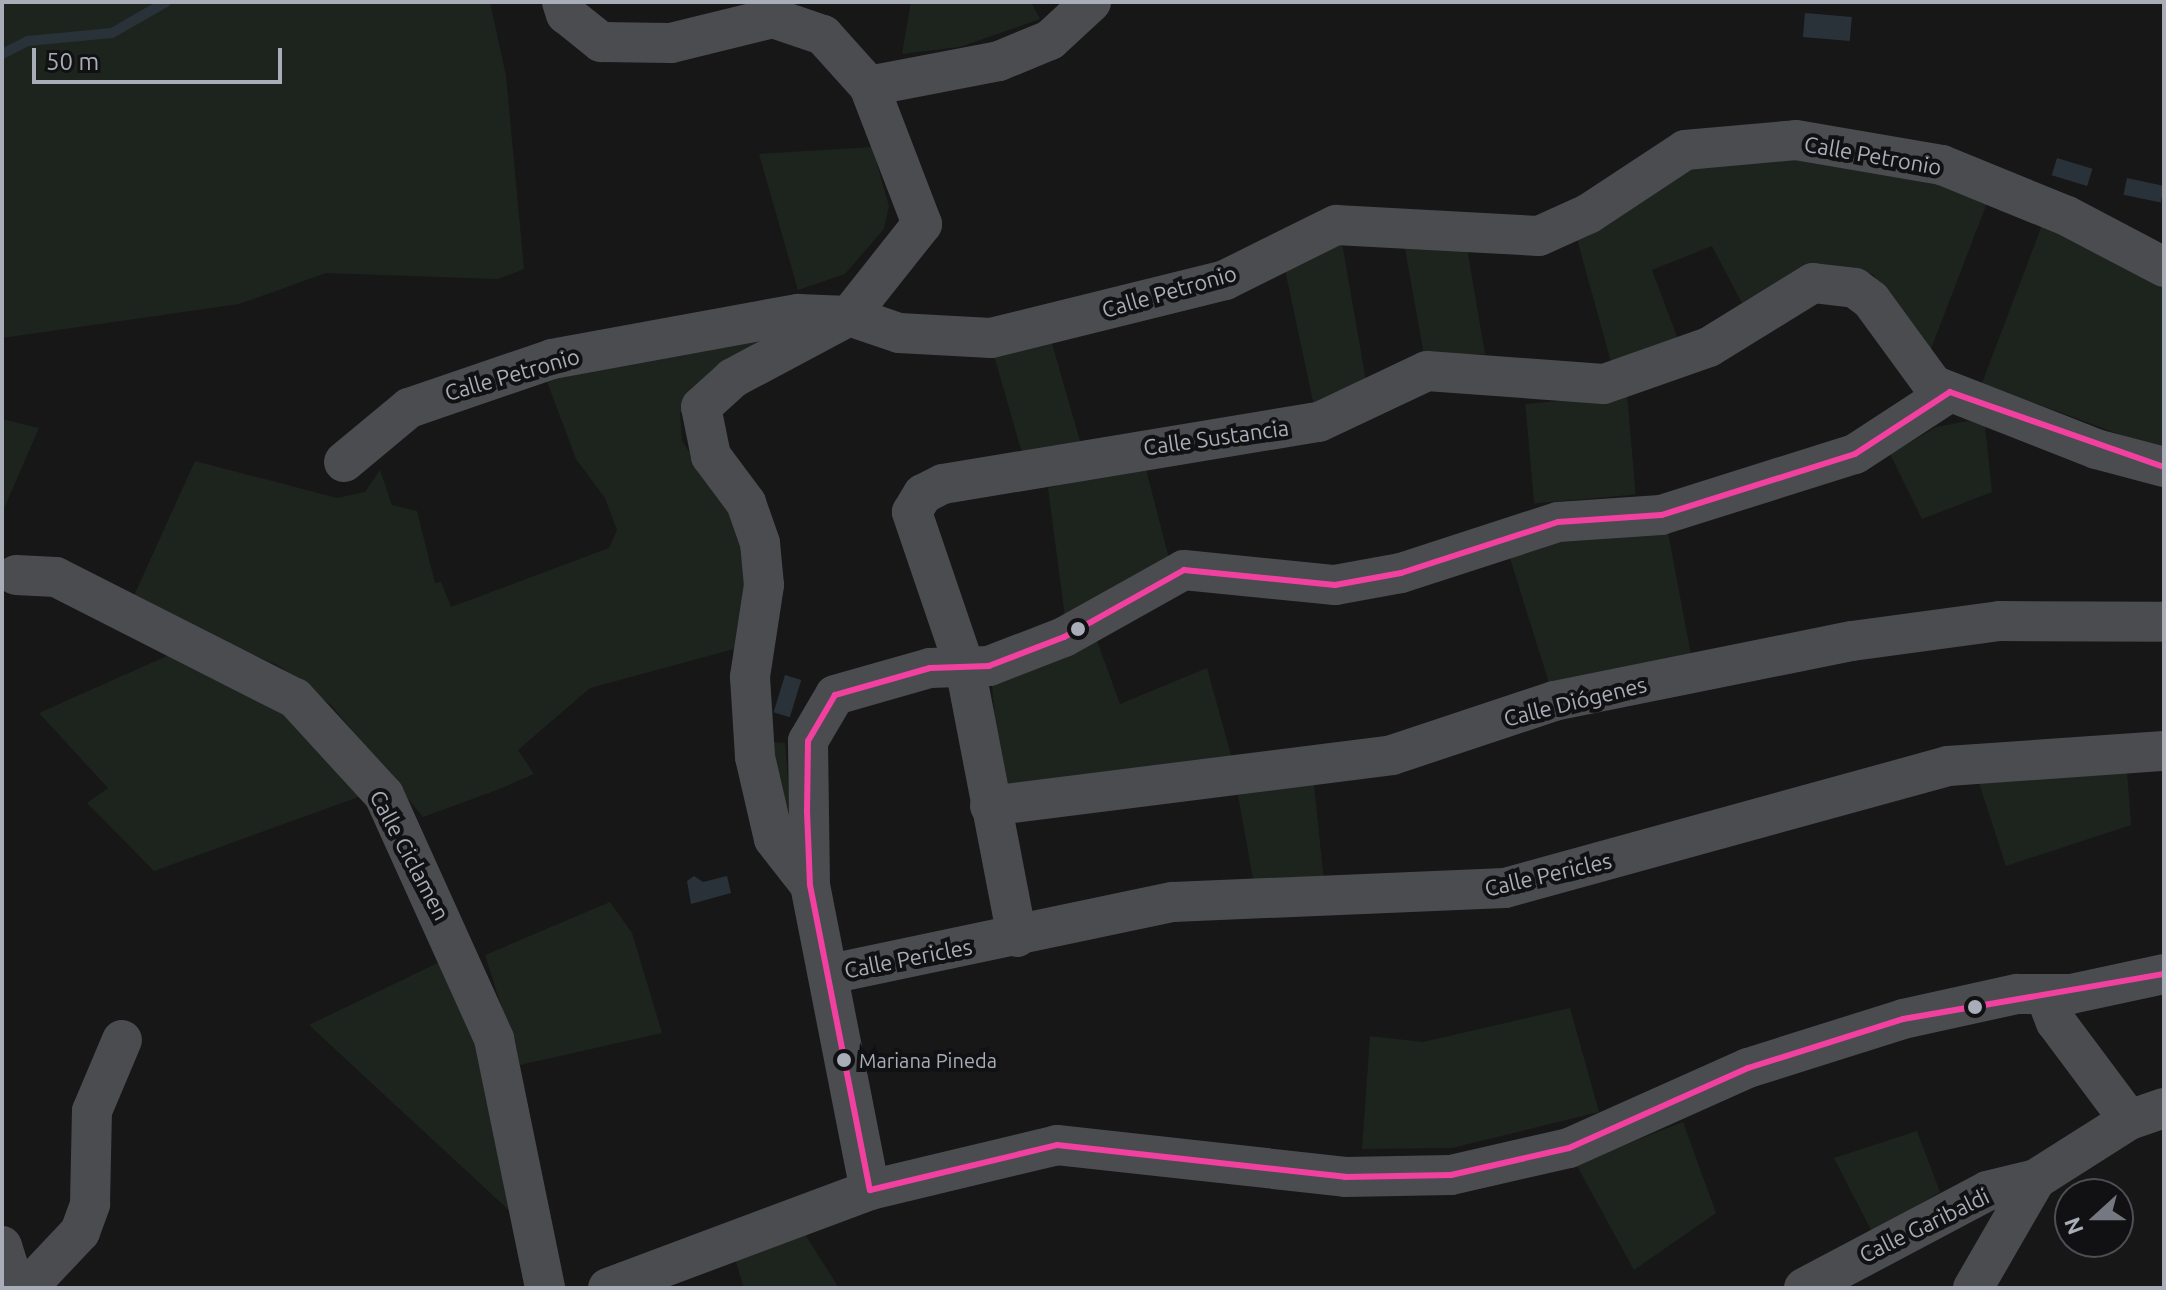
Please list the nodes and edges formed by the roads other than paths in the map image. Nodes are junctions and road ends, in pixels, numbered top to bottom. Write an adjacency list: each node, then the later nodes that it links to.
1 (562, 2): 3 (street)
2 (1091, 2): 3 (street)
3 (869, 86): 5 (street)
4 (2164, 267): 5 (street, Calle Petronio)
5 (849, 316): 7 (street, Calle Petronio); 14 (street)
6 (1950, 392): 8 (street, Calle Sustancia); 11 (street); 11 (street, Calle Sustancia)
7 (344, 462)
8 (2164, 467)
9 (16, 575): 27 (street, Calle Ciclamen)
10 (2164, 622): 13 (street, Calle Diógenes)
11 (966, 671): 13 (street, Calle Sustancia); 14 (street)
12 (2164, 751): 15 (street, Calle Pericles)
13 (990, 806): 15 (street, Calle Sustancia)
14 (810, 885): 16 (street)
15 (1017, 937): 16 (street, Calle Pericles)
16 (830, 974): 22 (street)
17 (2164, 974): 18 (street)
18 (2045, 994): 20 (street, Calle Garibaldi); 22 (street)
19 (122, 1040): 26 (street)
20 (2146, 1114): 21 (street, Calle Garibaldi)
21 (2036, 1179): 29 (street, Calle Garibaldi); 30 (street)
22 (870, 1190): 24 (street)
23 (2, 1246): 25 (street)
24 (653, 1281): 28 (street)
25 (15, 1288)
26 (27, 1288)
27 (545, 1288)
28 (608, 1288)
29 (1804, 1288)
30 (1973, 1288)

